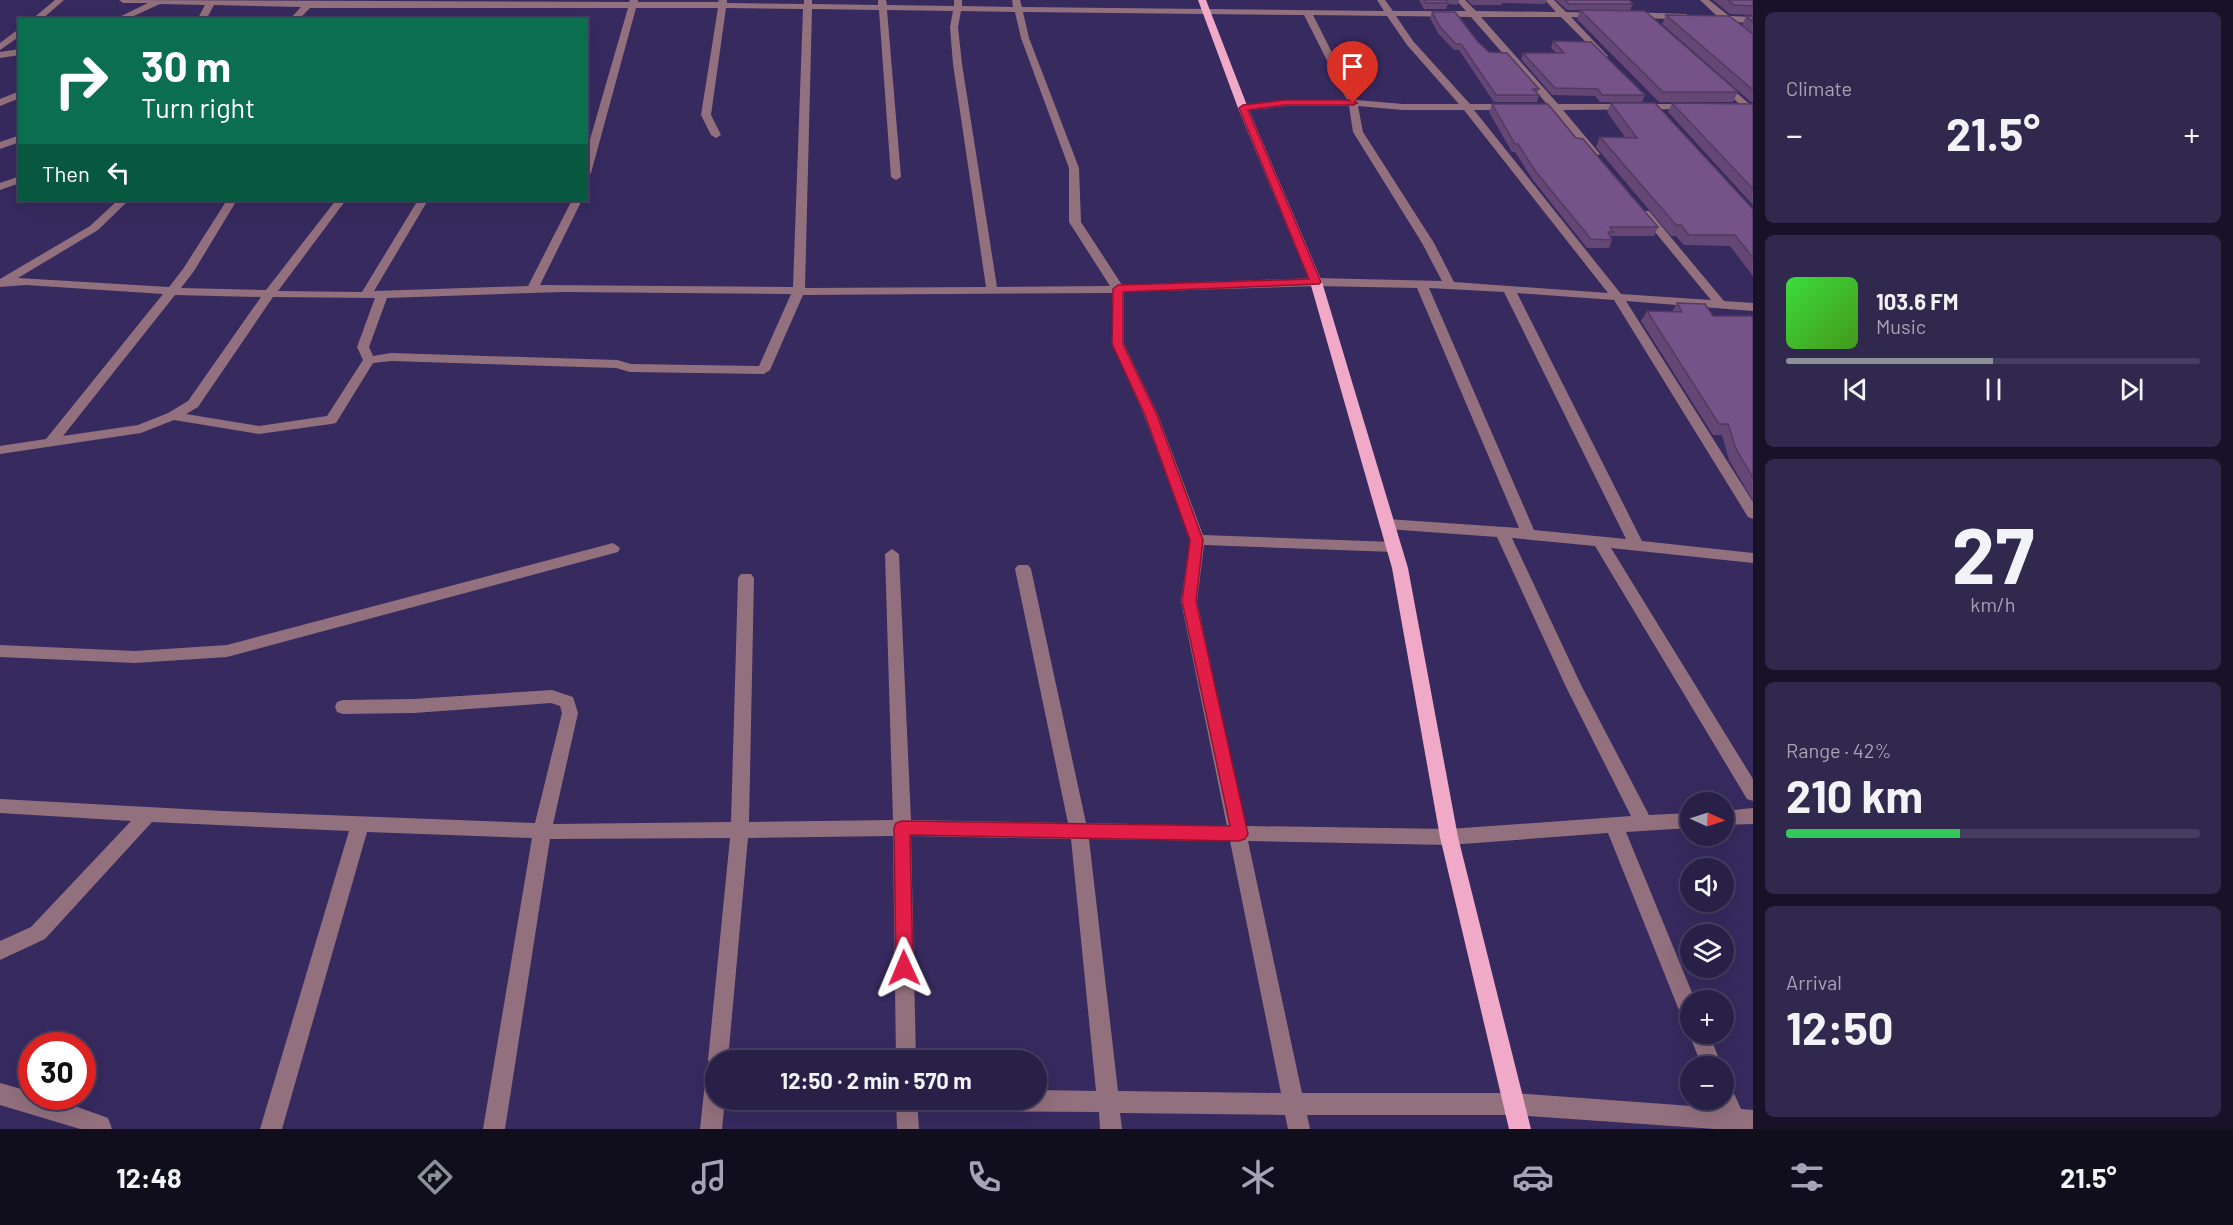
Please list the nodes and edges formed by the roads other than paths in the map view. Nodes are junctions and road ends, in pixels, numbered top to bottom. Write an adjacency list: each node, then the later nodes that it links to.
1 (60, 0): 33 (street)
2 (123, 0): 3 (street)
3 (145, 0): 9 (street)
4 (1290, 0): 24 (street)
5 (1381, 0): 26 (street)
6 (1460, 0): 27 (street)
7 (1550, 0): 28 (street)
8 (1704, 0): 38 (street)
9 (162, 1): 10 (street); 34 (street)
10 (212, 2): 17 (street); 35 (street)
11 (722, 2): 12 (street); 13 (street); 60 (street)
12 (633, 3): 20 (street); 64 (street)
13 (808, 3): 14 (street); 80 (street)
14 (883, 3): 15 (street); 65 (street)
15 (958, 4): 16 (street); 83 (street)
16 (1016, 4): 21 (street); 78 (street)
17 (308, 5): 18 (street); 36 (street)
18 (392, 5): 19 (street); 23 (street)
19 (478, 6): 20 (street)
20 (554, 6)
21 (1204, 6): 24 (street); 57 (main road)
22 (1635, 8): 31 (street)
23 (384, 12)
24 (1295, 12): 25 (street)
25 (1307, 12): 26 (street); 51 (street)
26 (1391, 13): 27 (street); 54 (street)
27 (1473, 14): 28 (street); 52 (street)
28 (1564, 15): 29 (street); 46 (street)
29 (1609, 15)
30 (1620, 15): 31 (street)
31 (1642, 15): 32 (street); 40 (street)
32 (1695, 17)
33 (38, 18)
34 (122, 18)
35 (202, 18)
36 (295, 18)
37 (1706, 18): 38 (street)
38 (1726, 19): 39 (street); 42 (street)
39 (1753, 20)
40 (1651, 23)
41 (18, 33): 43 (street)
42 (1753, 41)
43 (0, 47)
44 (18, 52): 45 (street)
45 (0, 55)
46 (1612, 65)
47 (1713, 77): 58 (street)
48 (18, 95): 50 (street)
49 (1646, 98): 53 (street)
50 (0, 103)
51 (1353, 103): 54 (street); 57 (street); 77 (street)
52 (1555, 106): 53 (street); 54 (street); 63 (street)
53 (1654, 106): 55 (street); 59 (street)
54 (1467, 107): 87 (street)
55 (1701, 107)
56 (1736, 107): 58 (street)
57 (1243, 108): 74 (main road)
58 (1751, 109)
59 (1662, 115)
60 (716, 135)
61 (18, 139): 62 (street)
62 (0, 146)
63 (1600, 160)
64 (588, 166)
65 (896, 177)
66 (18, 180): 67 (street)
67 (0, 187)
68 (123, 201): 75 (street)
69 (231, 201): 82 (street)
70 (339, 201): 84 (street)
71 (422, 201): 86 (street)
72 (576, 201): 79 (street)
73 (1638, 206): 88 (street)
74 (1316, 282): 76 (street); 78 (street); 97 (main road)
75 (1, 283): 82 (street)
76 (1422, 285): 77 (street); 99 (street)
77 (1450, 285): 81 (street)
78 (1118, 289): 83 (street); 100 (street)
79 (532, 290): 80 (street); 85 (street)
80 (799, 290): 83 (street); 92 (street)
81 (1509, 290): 87 (street); 102 (street)
82 (172, 291): 84 (street); 94 (street)
83 (992, 291)
84 (269, 294): 86 (street); 93 (street)
85 (382, 295): 86 (street); 92 (street)
86 (365, 296)
87 (1618, 298): 88 (street); 96 (street)
88 (1721, 305): 89 (street)
89 (1739, 306): 90 (street); 91 (street)
90 (1753, 307)
91 (1748, 319)
92 (369, 360): 93 (street)
93 (173, 416): 94 (street)
94 (51, 442): 95 (street)
95 (0, 450)
96 (1753, 514)
97 (1388, 524): 98 (street); 103 (main road)
98 (1502, 532): 99 (street); 118 (street)
99 (1529, 534): 101 (street)
100 (1197, 540): 103 (street); 124 (street)
101 (1599, 542): 102 (street); 111 (street)
102 (1637, 546): 106 (street)
103 (1394, 547): 125 (main road)
104 (612, 548): 109 (street)
105 (892, 554): 120 (street)
106 (1753, 558)
107 (1023, 569): 123 (street)
108 (746, 578): 121 (street)
109 (0, 651)
110 (343, 707): 122 (street)
111 (1753, 794)
112 (0, 806): 113 (street)
113 (149, 814): 117 (street); 126 (street)
114 (1753, 816): 115 (street)
115 (1734, 817)
116 (1680, 821): 118 (street)
117 (360, 824): 122 (street); 140 (street)
118 (1644, 824): 119 (street)
119 (1614, 825): 125 (street); 127 (street)
120 (902, 828): 121 (street); 123 (street); 129 (street)
121 (740, 830): 122 (street); 128 (street)
122 (542, 831): 141 (street)
123 (1080, 831): 124 (street); 132 (street)
124 (1239, 834): 125 (street); 133 (street)
125 (1449, 837): 134 (main road)
126 (0, 951)
127 (1681, 990)
128 (719, 1050)
129 (906, 1050)
130 (0, 1094): 139 (street)
131 (1047, 1102): 132 (street)
132 (1108, 1103): 133 (street); 144 (street)
133 (1294, 1104): 134 (street); 145 (street)
134 (1514, 1104): 138 (street); 146 (main road)
135 (713, 1110): 142 (street)
136 (907, 1110): 143 (street)
137 (1734, 1110): 138 (street)
138 (1742, 1123)
139 (101, 1129)
140 (271, 1129)
141 (494, 1129)
142 (711, 1129)
143 (908, 1129)
144 (1111, 1129)
145 (1299, 1129)
146 (1520, 1129)

